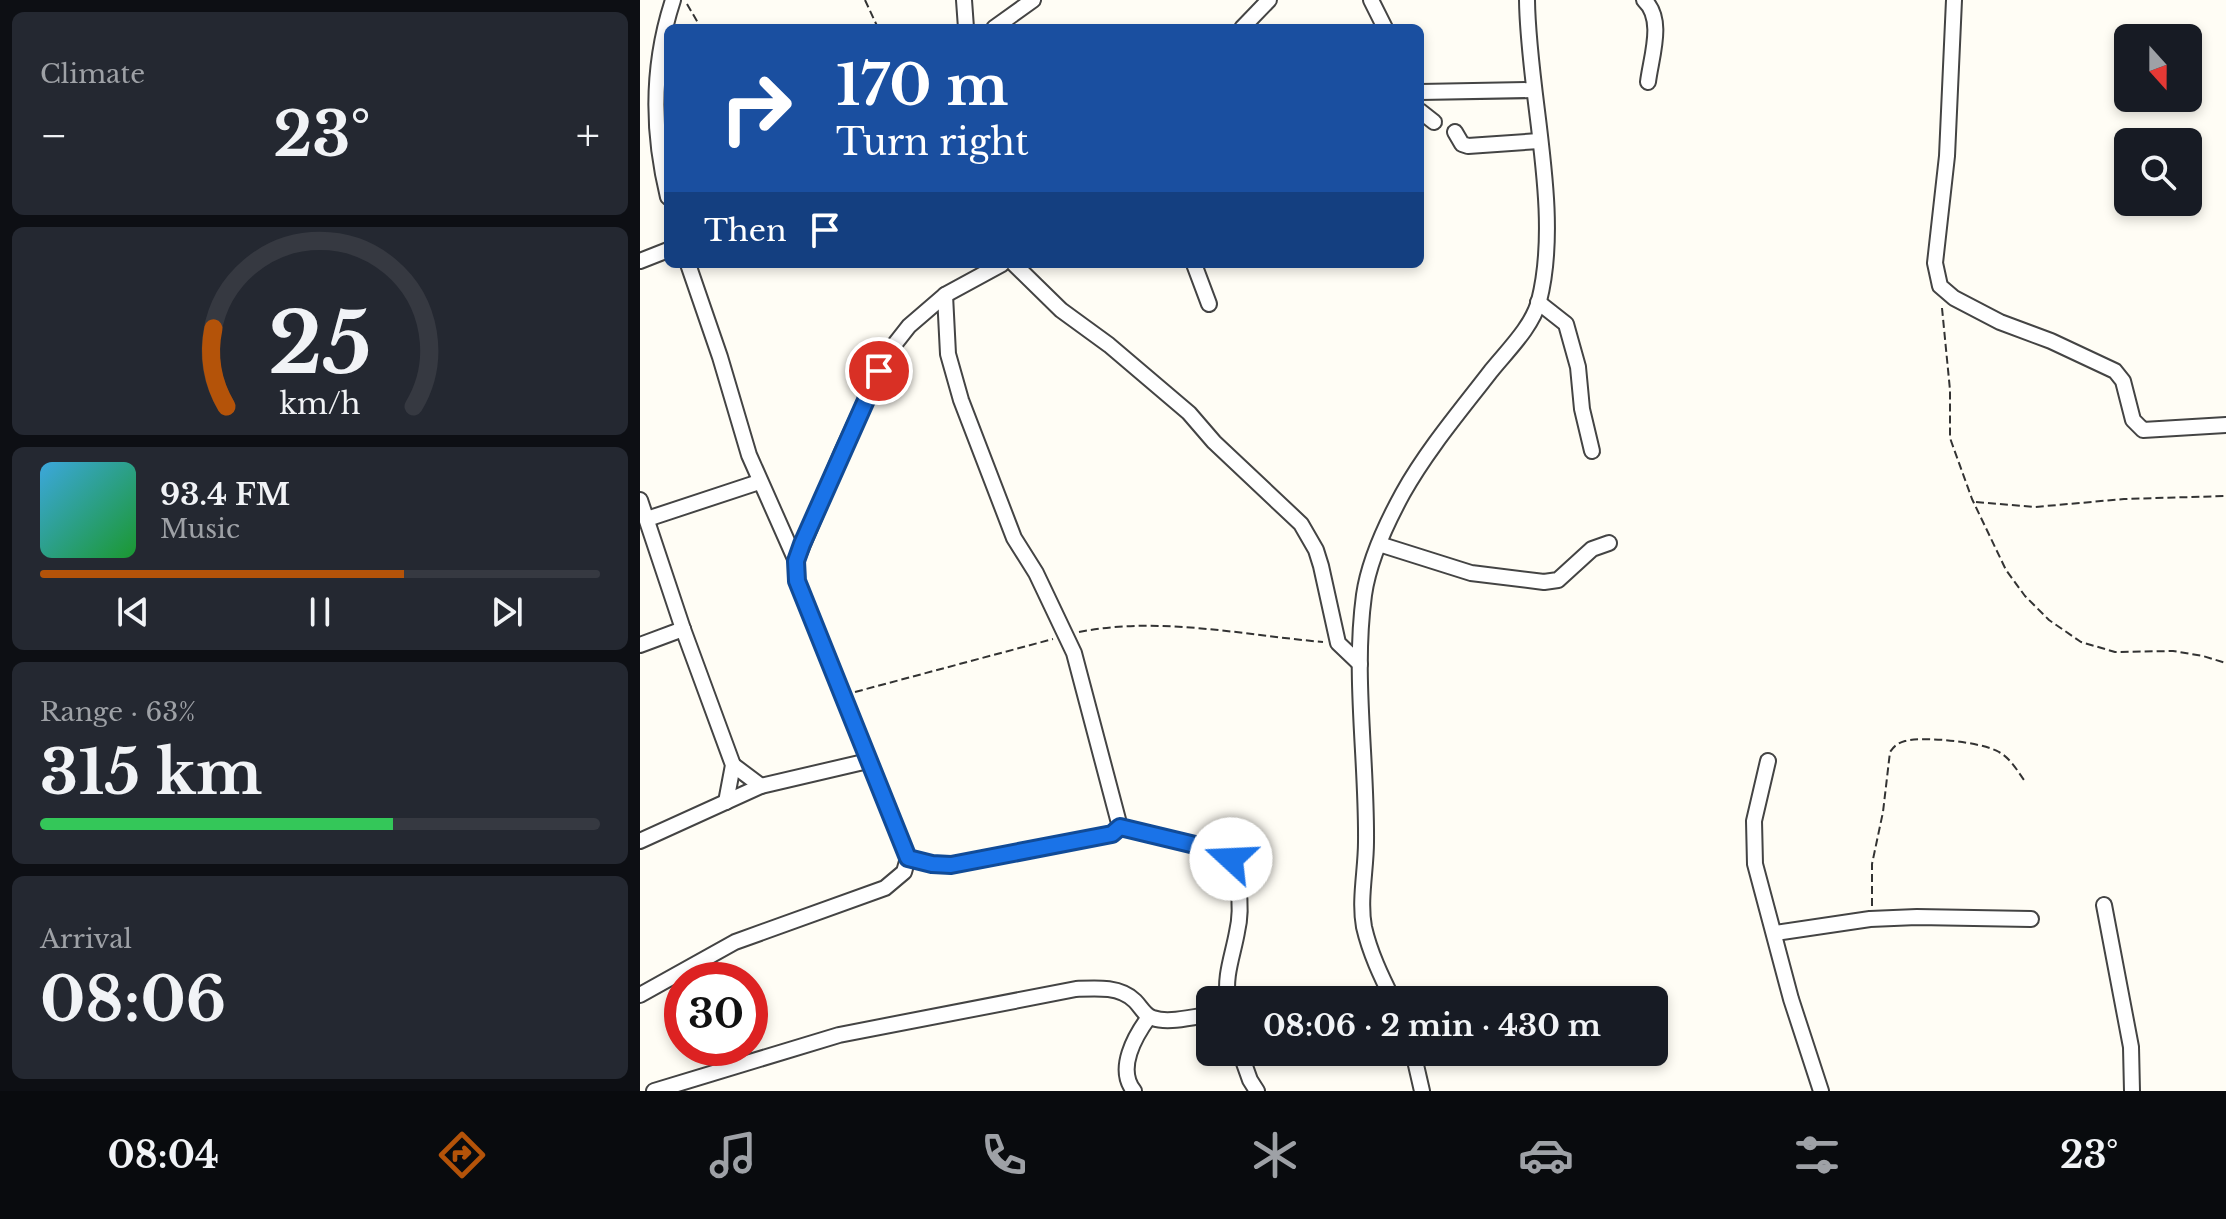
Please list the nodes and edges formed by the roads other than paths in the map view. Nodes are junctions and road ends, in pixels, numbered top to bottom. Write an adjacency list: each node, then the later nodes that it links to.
1 (673, 0): 9 (street)
2 (964, 0): 10 (street)
3 (1033, 0): 11 (street)
4 (1269, 0): 12 (street)
5 (1371, 0): 13 (street)
6 (1527, 0): 16 (street)
7 (1644, 0): 15 (street)
8 (1954, 0): 33 (street)
9 (667, 24)
10 (966, 24)
11 (1000, 24)
12 (1246, 24)
13 (1383, 24)
14 (664, 36): 18 (street)
15 (1648, 82)
16 (1533, 90): 17 (street); 22 (street)
17 (1424, 92)
18 (647, 104): 23 (street)
19 (1424, 114): 20 (street)
20 (1434, 122)
21 (1455, 132): 22 (street)
22 (1539, 141): 31 (street)
23 (664, 181)
24 (664, 252): 25 (street)
25 (640, 261)
26 (689, 268): 35 (street)
27 (995, 268): 30 (street)
28 (1018, 268): 43 (street)
29 (1196, 268): 32 (street)
30 (945, 295): 40 (street); 49 (street)
31 (1538, 302): 34 (street); 39 (street)
32 (1209, 304)
33 (2226, 425)
34 (1592, 451)
35 (759, 482): 37 (street); 40 (street)
36 (640, 500): 37 (street)
37 (647, 519): 41 (street)
38 (1609, 543): 39 (street)
39 (1379, 544): 43 (street)
40 (796, 561): 44 (street)
41 (683, 629): 42 (street); 46 (street)
42 (640, 645)
43 (1360, 664): 56 (street)
44 (868, 761): 47 (street); 51 (street)
45 (1768, 761): 54 (street)
46 (733, 765): 47 (street); 48 (street)
47 (761, 786): 48 (street)
48 (726, 802): 50 (street)
49 (1120, 827): 51 (street); 55 (street)
50 (640, 841)
51 (908, 858): 57 (street)
52 (2104, 905): 67 (street)
53 (2031, 919): 54 (street)
54 (1775, 933): 66 (street)
55 (1228, 986)
56 (1386, 986)
57 (640, 994)
58 (1196, 1016): 59 (street)
59 (1149, 1017): 62 (street); 63 (street)
60 (1246, 1066): 64 (street)
61 (1416, 1066): 65 (street)
62 (654, 1091)
63 (1134, 1091)
64 (1257, 1091)
65 (1422, 1091)
66 (1821, 1091)
67 (2132, 1091)

